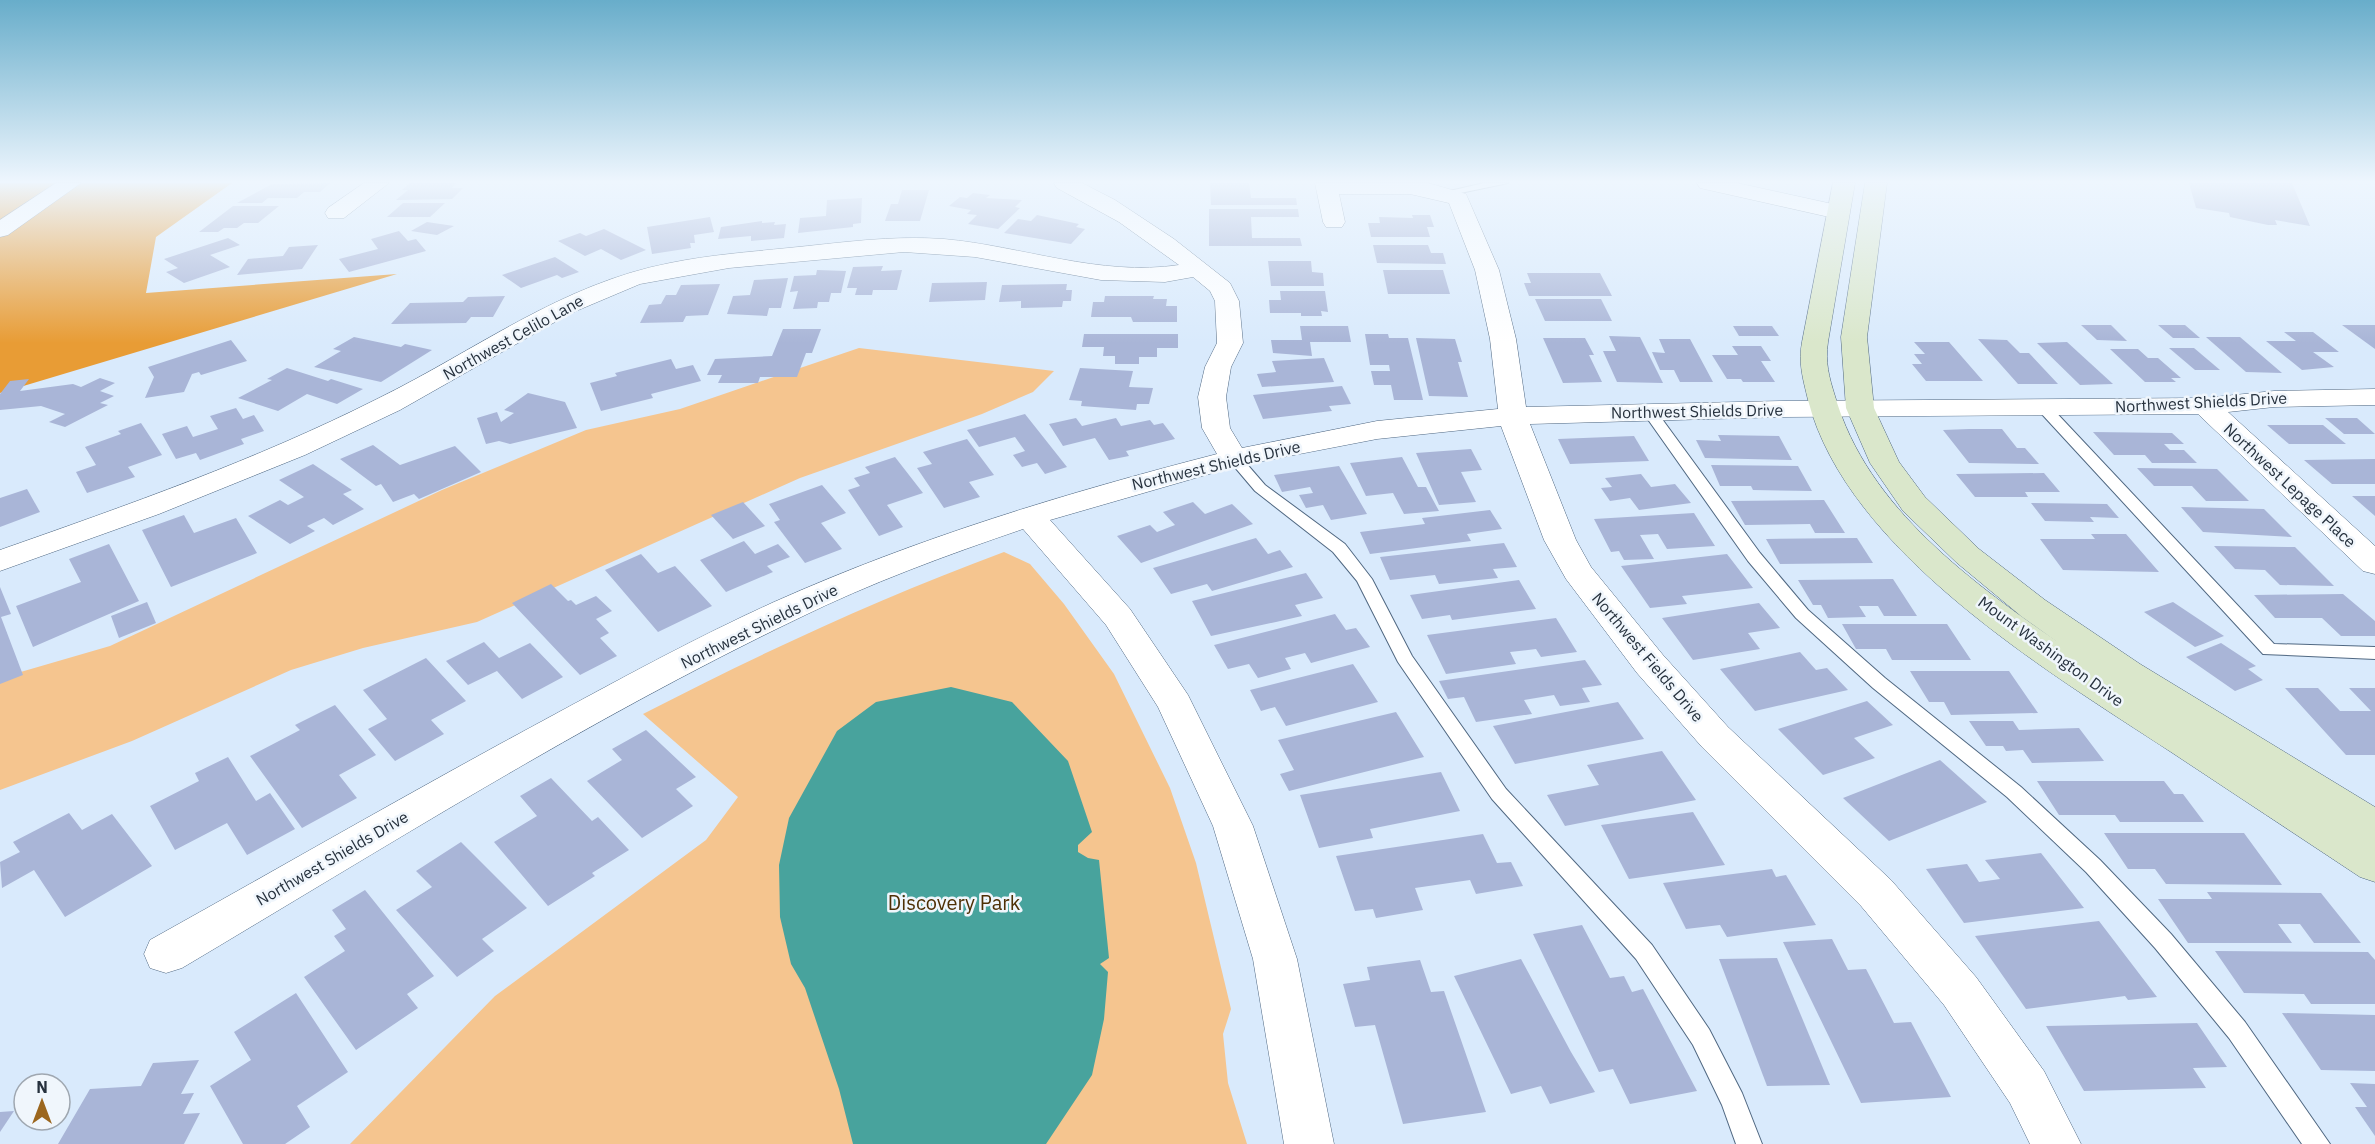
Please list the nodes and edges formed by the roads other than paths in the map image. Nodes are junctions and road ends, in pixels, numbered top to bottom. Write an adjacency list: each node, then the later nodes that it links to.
1 (1156, 236): 5 (street)
2 (1474, 236): 12 (street, Northwest Fields Drive)
3 (1834, 236): 8 (main road, Mount Washington Drive)
4 (1868, 236): 9 (main road, Mount Washington Drive)
5 (1199, 269): 13 (street); 15 (street, Northwest Celilo Lane)
6 (2371, 401): 7 (street, Northwest Shields Drive)
7 (2205, 405): 10 (street, Northwest Shields Drive); 16 (street, Northwest Lepage Place)
8 (1822, 408): 9 (street, Northwest Shields Drive); 11 (street, Northwest Shields Drive); 19 (main road, Mount Washington Drive)
9 (1860, 408): 10 (street, Northwest Shields Drive); 18 (main road, Mount Washington Drive)
10 (2044, 408): 17 (lane)
11 (1649, 411): 12 (street, Northwest Shields Drive); 24 (lane)
12 (1513, 416): 13 (street, Northwest Shields Drive); 23 (street, Northwest Fields Drive)
13 (1234, 458): 14 (street, Northwest Shields Drive); 22 (lane)
14 (1029, 516): 20 (street, Northwest Shields Drive); 21 (street)
15 (0, 561)
16 (2375, 564)
17 (2375, 652)
18 (2368, 818)
19 (2375, 865)
20 (166, 954)
21 (1309, 1144)
22 (1749, 1144)
23 (2056, 1144)
24 (2317, 1144)

